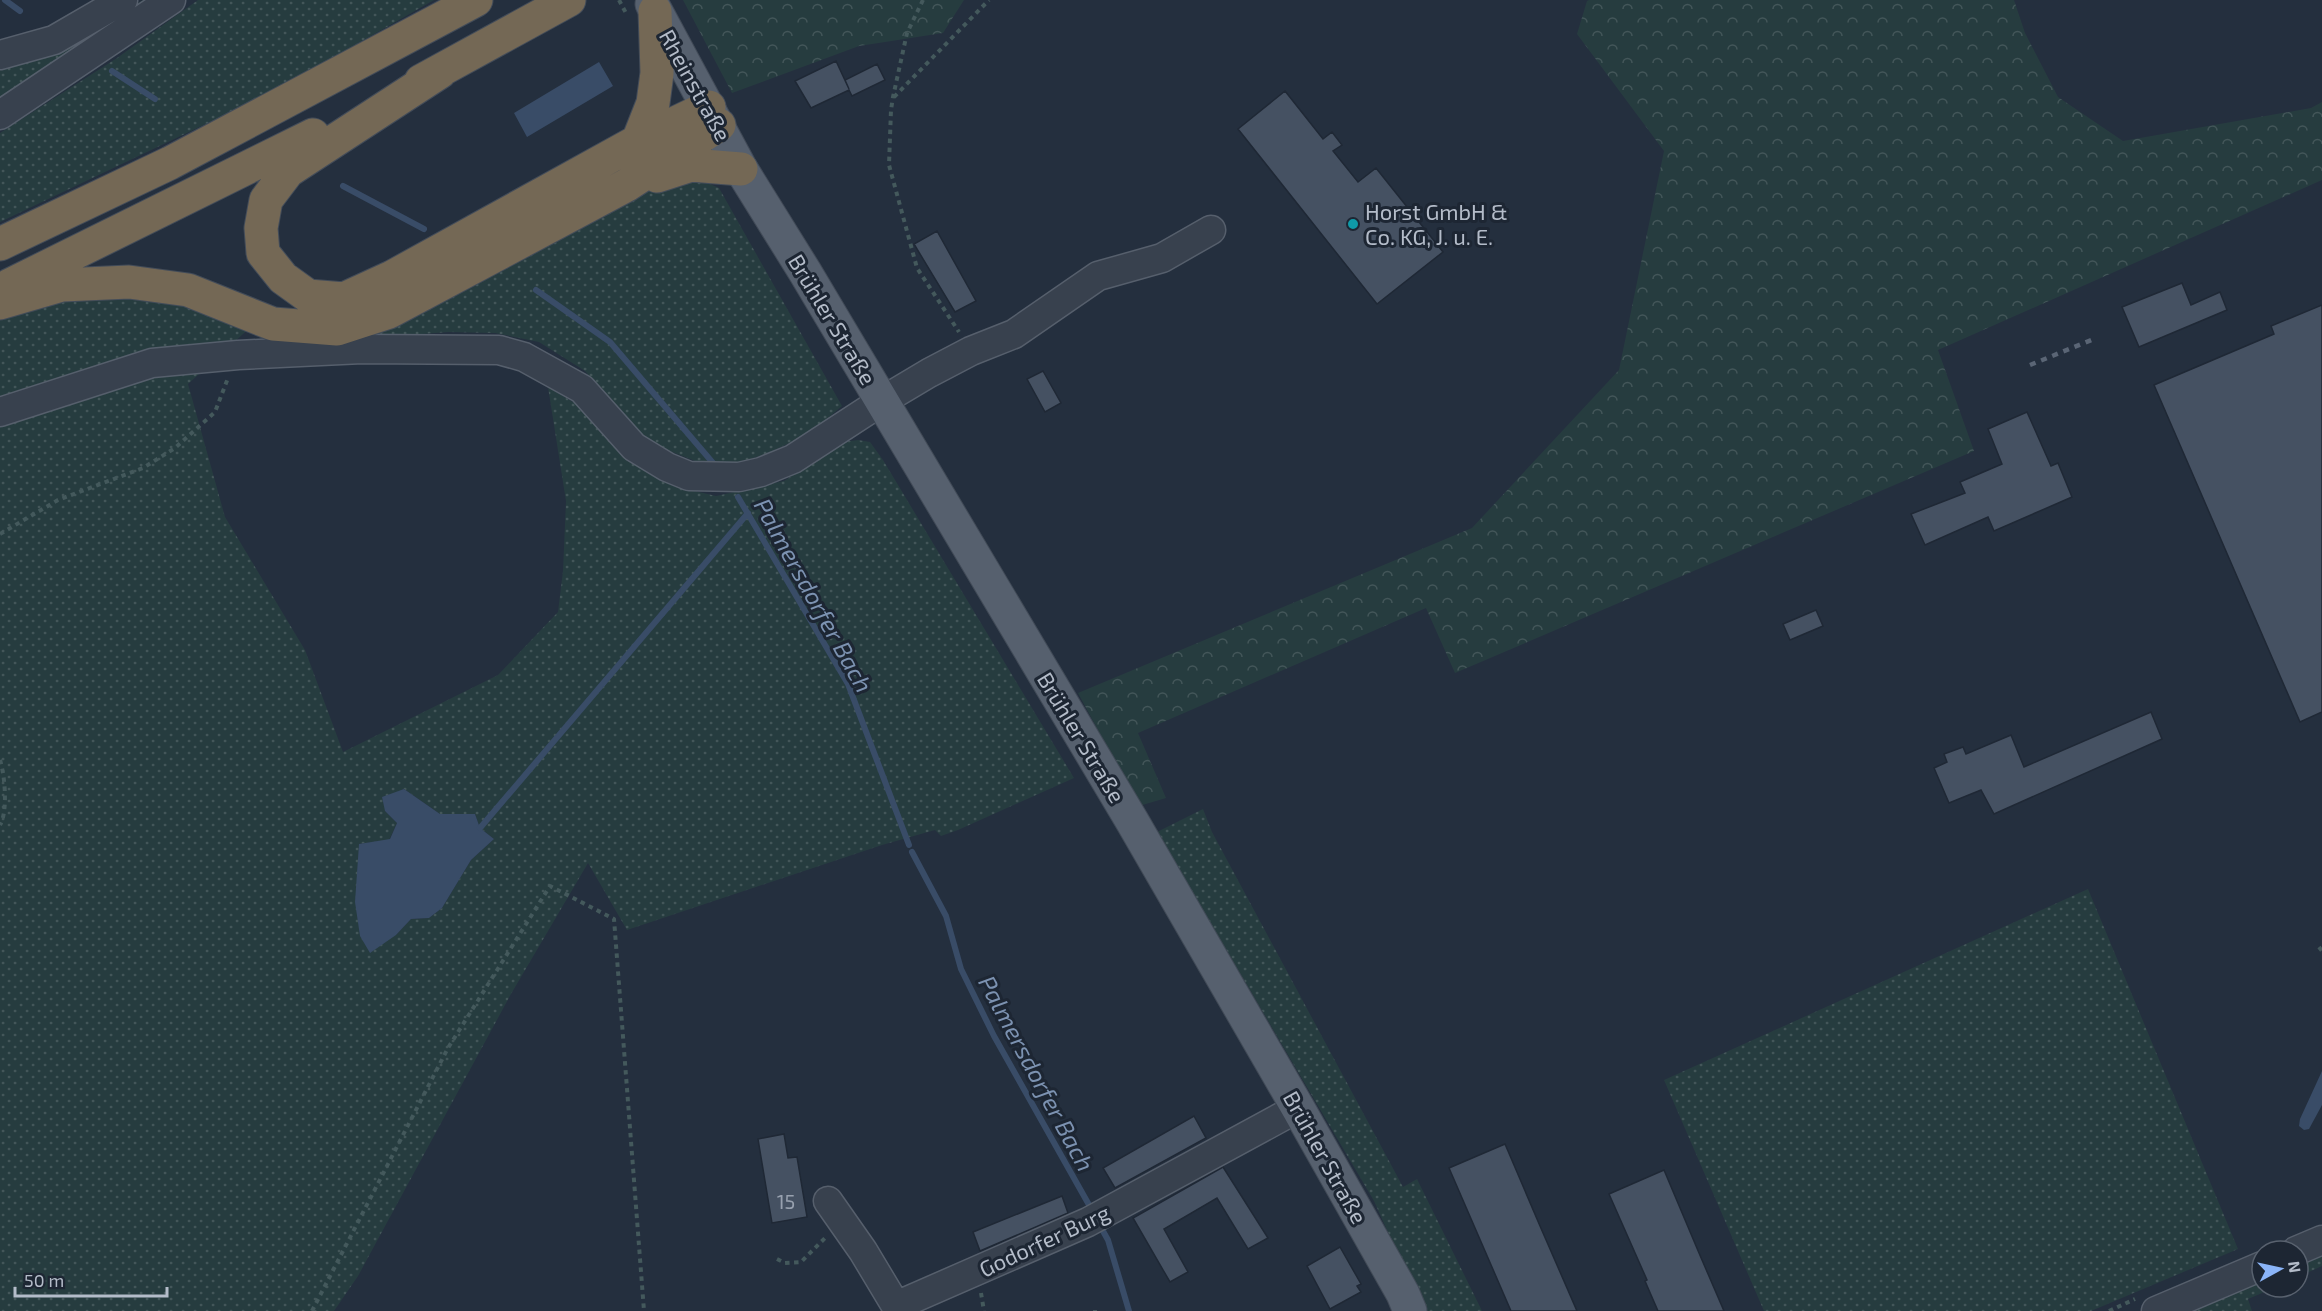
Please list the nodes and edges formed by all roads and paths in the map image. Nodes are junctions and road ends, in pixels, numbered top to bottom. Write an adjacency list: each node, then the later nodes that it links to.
1 (123, 0): 8 (street)
2 (171, 0): 11 (street)
3 (476, 0): 17 (highway)
4 (569, 0): 9 (highway)
5 (923, 0): 10 (path)
6 (989, 0): 10 (path)
7 (652, 6): 12 (main road, Rheinstraße); 13 (highway)
8 (0, 55)
9 (440, 72): 13 (highway); 18 (highway)
10 (893, 97): 20 (path)
11 (0, 115)
12 (714, 116): 13 (highway); 14 (main road, Rheinstraße); 15 (highway)
13 (638, 141)
14 (741, 169): 15 (highway); 22 (main road, Brühler Straße)
15 (627, 185): 19 (highway)
16 (1211, 230): 20 (street)
17 (0, 243)
18 (0, 290)
19 (0, 303)
20 (971, 351): 22 (street)
21 (238, 355): 22 (street); 23 (street); 24 (path)
22 (882, 401): 27 (main road, Brühler Straße)
23 (0, 412)
24 (0, 534)
25 (0, 760): 26 (path)
26 (0, 825)
27 (1298, 1108): 28 (street, Godorfer Burg); 33 (main road, Brühler Straße)
28 (835, 1211): 29 (path)
29 (777, 1259)
30 (2250, 1271): 34 (street)
31 (312, 1311): 32 (path)
32 (644, 1311)
33 (1410, 1311)
34 (2156, 1311)

